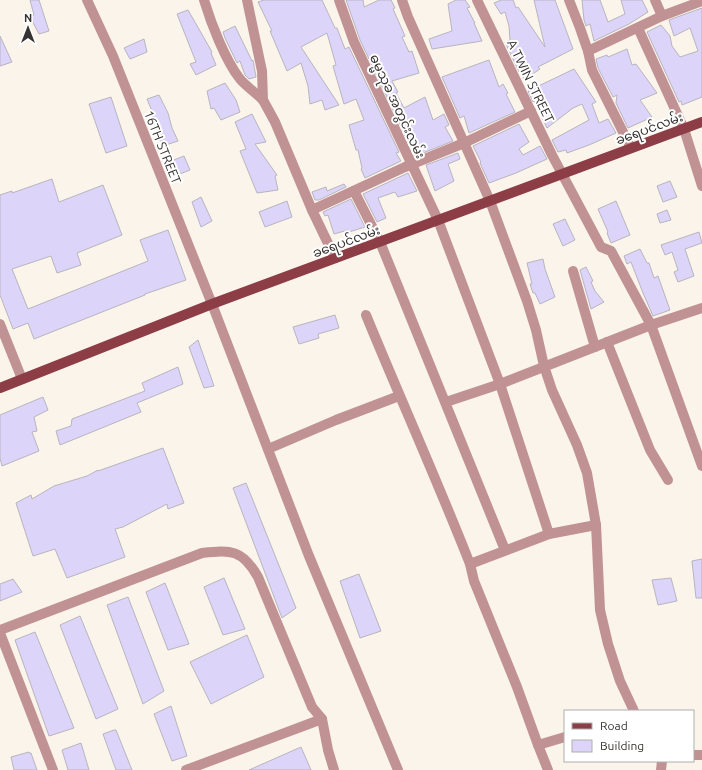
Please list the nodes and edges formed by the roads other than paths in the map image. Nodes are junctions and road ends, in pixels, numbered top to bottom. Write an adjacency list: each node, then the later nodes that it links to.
1 (88, 0): 29 (street, 16TH STREET)
2 (204, 0): 13 (street)
3 (247, 0): 13 (street)
4 (339, 0): 19 (street, ဓမ္မသုခ အတွင်းလမ်း)
5 (402, 0): 17 (street)
6 (477, 0): 14 (street, A TWIN STREET)
7 (569, 0): 12 (street)
8 (655, 0): 10 (street)
9 (702, 1): 10 (street)
10 (662, 16): 11 (street)
11 (638, 28): 12 (street); 16 (street)
12 (588, 51): 18 (street)
13 (263, 100): 24 (street)
14 (531, 111): 17 (street); 20 (street, A TWIN STREET)
15 (702, 122): 16 (main road, ခရေပင်လမ်း)
16 (684, 128): 18 (main road, ခရေပင်လမ်း); 21 (street)
17 (464, 143): 19 (street); 23 (street)
18 (631, 148): 20 (main road, ခရေပင်လမ်း)
19 (411, 165): 22 (street); 25 (street, ဓမ္မသုခ အတွင်းလမ်း)
20 (562, 174): 23 (main road, ခရေပင်လမ်း); 33 (street, A TWIN STREET)
21 (702, 186)
22 (354, 191): 24 (street); 26 (street)
23 (490, 201): 25 (main road, ခရေပင်လမ်း); 36 (street)
24 (312, 210): 27 (street)
25 (438, 220): 26 (main road, ခရေပင်လမ်း); 38 (street, ဓမ္မသုခ အတွင်းလမ်း)
26 (380, 242): 27 (main road, ခရေပင်လမ်း); 41 (street)
27 (336, 258): 29 (main road, ခရေပင်လမ်း)
28 (573, 271): 35 (street)
29 (212, 304): 37 (main road, ခရေပင်လမ်း); 42 (street, 16TH STREET)
30 (702, 308): 33 (street)
31 (366, 315): 40 (street)
32 (0, 324): 37 (street)
33 (651, 326): 34 (street); 43 (street, A TWIN STREET)
34 (607, 342): 35 (street); 44 (street)
35 (595, 347): 36 (street)
36 (544, 366): 38 (street); 45 (street)
37 (22, 379): 39 (main road, ခရေပင်လမ်း)
38 (500, 384): 41 (street); 46 (street, ဓမ္မသုခ အတွင်းလမ်း)
39 (0, 388)
40 (399, 396): 42 (street); 48 (street)
41 (446, 402): 47 (street)
42 (268, 449): 57 (street, 16TH STREET)
43 (702, 466)
44 (668, 480)
45 (596, 525): 46 (street); 50 (street)
46 (549, 534): 47 (street)
47 (505, 550): 48 (street)
48 (470, 564): 53 (street)
49 (0, 631): 51 (street); 54 (street)
50 (634, 710)
51 (322, 719): 55 (street); 56 (street)
52 (564, 736): 53 (street)
53 (538, 745): 58 (street)
54 (53, 770)
55 (186, 770)
56 (334, 770)
57 (398, 770)
58 (548, 770)

